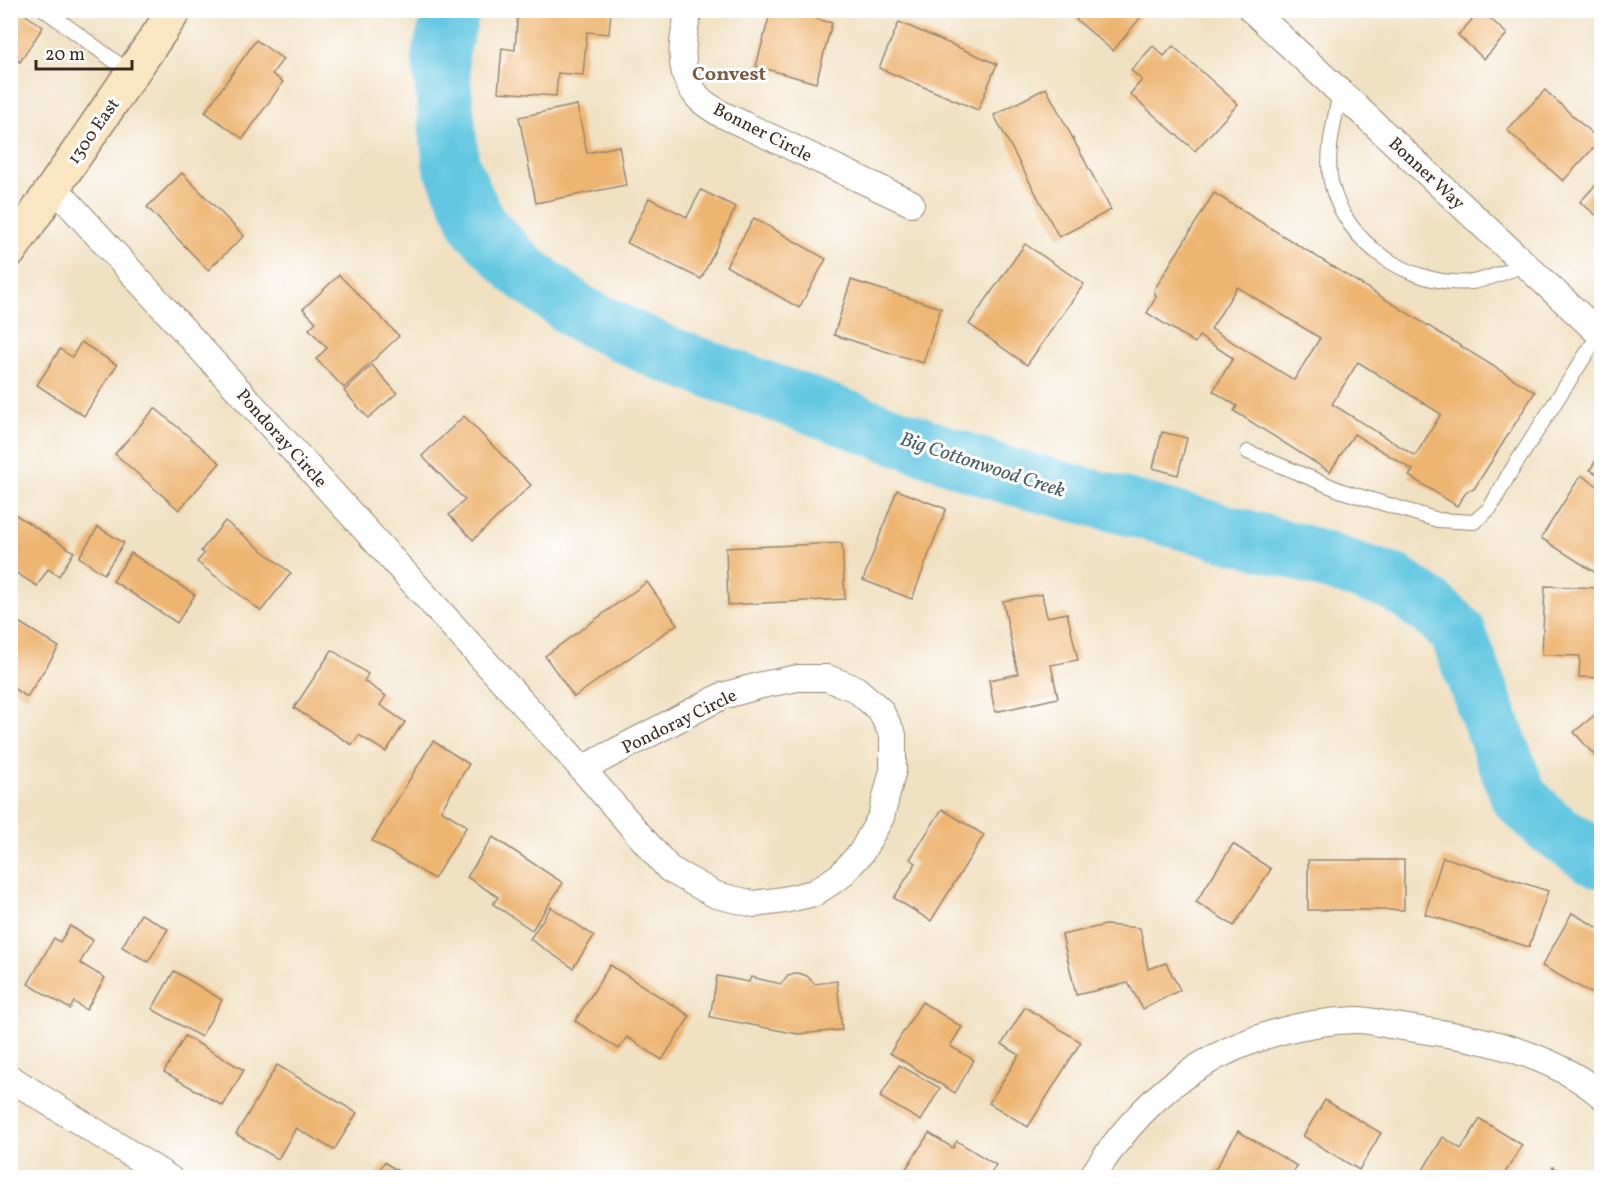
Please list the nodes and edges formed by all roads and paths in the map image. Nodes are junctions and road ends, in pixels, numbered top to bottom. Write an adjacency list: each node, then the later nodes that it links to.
1 (45, 10): 5 (lane)
2 (175, 10): 5 (main road, 1300 East)
3 (689, 10): 8 (street, Bonner Circle)
4 (1252, 10): 6 (street, Bonner Way)
5 (132, 74): 7 (main road, 1300 East)
6 (1340, 92): 10 (street, Bonner Way); 10 (lane)
7 (54, 187): 9 (main road, 1300 East); 13 (street, Pondoray Circle)
8 (911, 203)
9 (10, 251)
10 (1524, 265): 11 (street, Bonner Way)
11 (1600, 335): 12 (lane)
12 (1248, 452)
13 (582, 769): 13 (street, Pondoray Circle)
14 (10, 1078): 16 (street)
15 (1602, 1096): 17 (street)
16 (169, 1178)
17 (1091, 1178)

